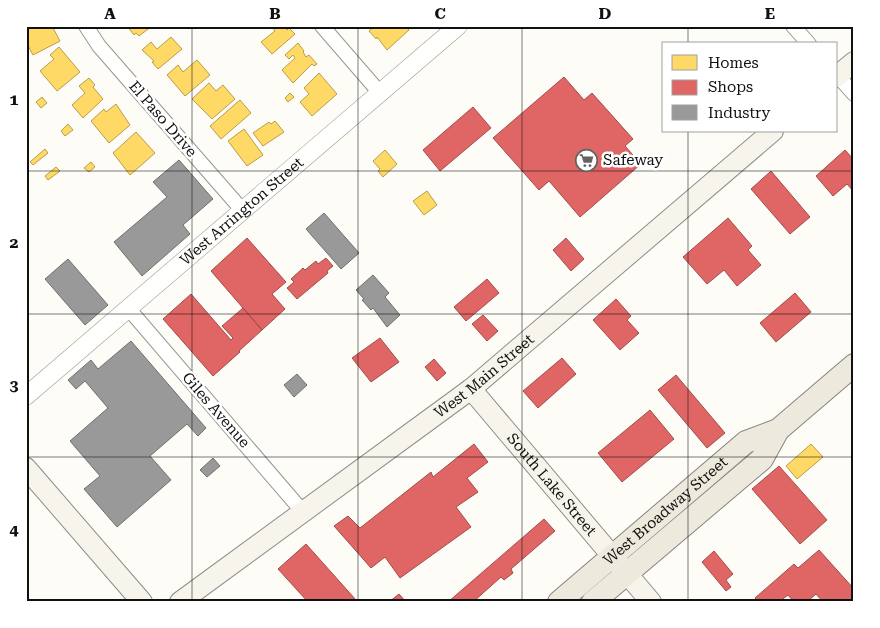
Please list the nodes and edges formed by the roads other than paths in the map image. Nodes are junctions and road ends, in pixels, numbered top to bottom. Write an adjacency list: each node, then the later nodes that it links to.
1 (86, 26): 12 (street, El Paso Drive)
2 (322, 26): 9 (street)
3 (458, 26): 9 (street, West Arrington Street)
4 (793, 26): 5 (street)
5 (807, 42)
6 (854, 62): 7 (main road)
7 (838, 75)
8 (838, 77): 10 (street)
9 (380, 93): 12 (street, West Arrington Street)
10 (854, 94)
11 (772, 132): 15 (main road, West Main Street)
12 (242, 211): 13 (street, West Arrington Street)
13 (128, 308): 16 (street, West Arrington Street); 18 (street, Giles Avenue)
14 (854, 365): 19 (main road, West Broadway Street)
15 (471, 390): 18 (main road, West Main Street); 19 (main road, South Lake Street)
16 (26, 396)
17 (26, 468): 20 (main road)
18 (303, 512): 21 (main road, West Main Street)
19 (619, 565): 22 (main road, West Broadway Street); 23 (main road, West Broadway Street); 24 (main road, South Lake Street)
20 (142, 602)
21 (180, 602)
22 (558, 602)
23 (593, 602)
24 (651, 602)

